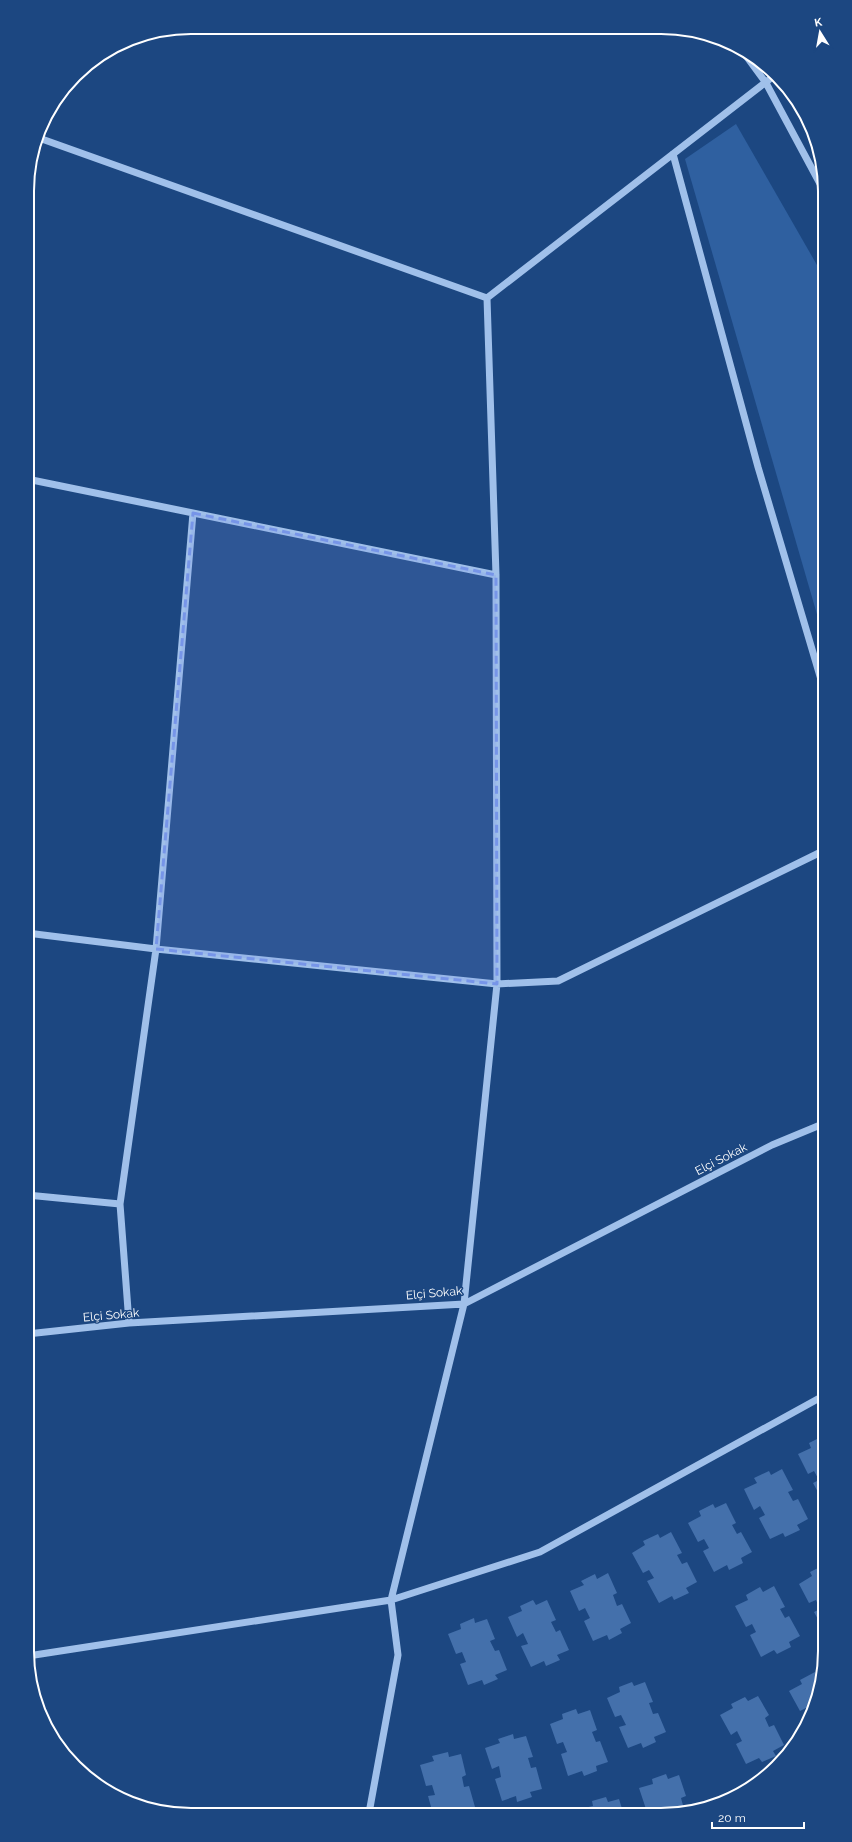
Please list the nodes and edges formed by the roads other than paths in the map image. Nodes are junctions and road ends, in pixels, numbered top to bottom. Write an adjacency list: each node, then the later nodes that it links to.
1 (750, 61): 3 (street)
2 (771, 79): 3 (street)
3 (766, 83): 5 (street); 6 (street)
4 (42, 140): 7 (street)
5 (673, 154): 7 (street); 11 (street)
6 (818, 180)
7 (487, 298): 10 (street)
8 (34, 480): 9 (street)
9 (193, 513): 10 (street); 14 (street)
10 (496, 575): 15 (street)
11 (818, 669)
12 (818, 853): 15 (street)
13 (34, 934): 14 (street)
14 (156, 949): 15 (street); 18 (street)
15 (497, 984): 19 (street)
16 (818, 1126): 19 (street, Elçi Sokak)
17 (34, 1196): 18 (street)
18 (120, 1204): 20 (street)
19 (464, 1304): 20 (street, Elçi Sokak); 23 (street)
20 (129, 1324): 21 (street, Elçi Sokak)
21 (34, 1333)
22 (818, 1399): 23 (street)
23 (391, 1600): 24 (street); 25 (street)
24 (34, 1655)
25 (370, 1808)

